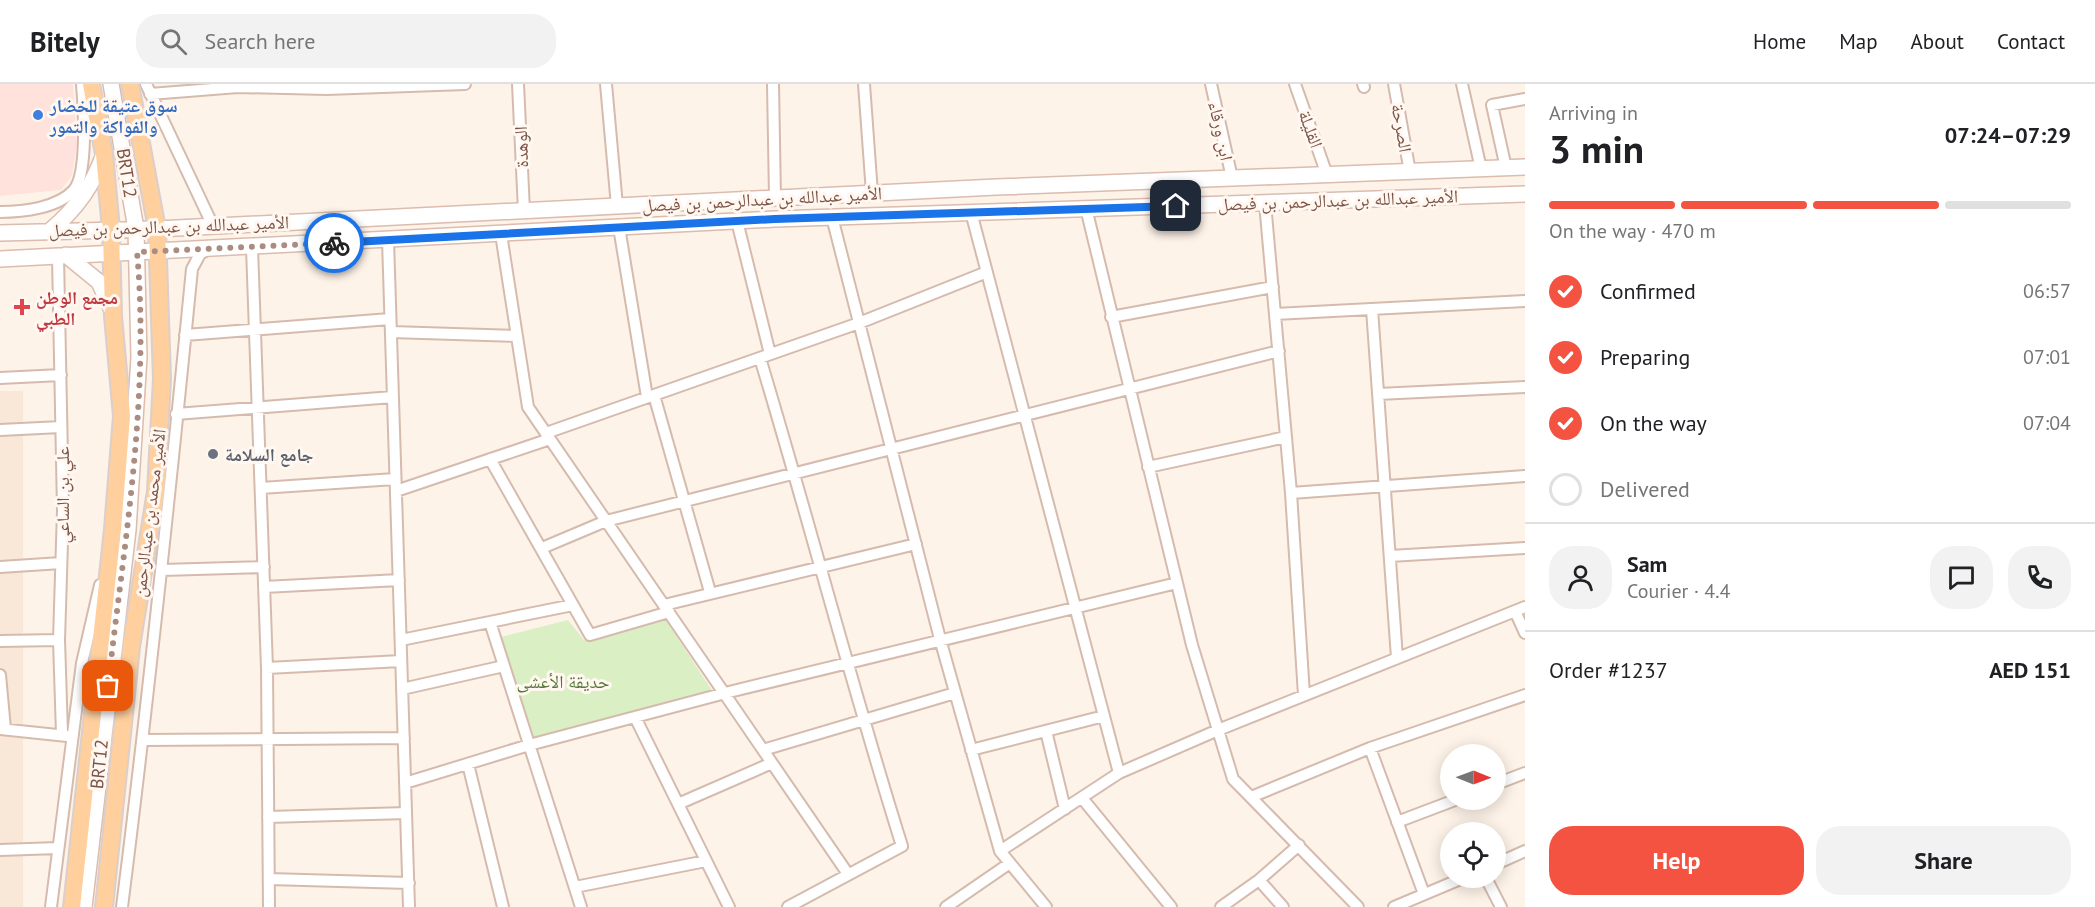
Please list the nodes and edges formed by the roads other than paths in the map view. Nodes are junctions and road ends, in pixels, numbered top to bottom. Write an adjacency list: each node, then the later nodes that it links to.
1 (82, 84): 33 (street)
2 (91, 84): 19 (main road)
3 (111, 84): 41 (main road, BRT12)
4 (130, 84): 42 (main road, الأمير محمد بن عبدالرحمن)
5 (465, 84): 15 (street)
6 (518, 84): 32 (street, الوهدة)
7 (606, 84): 30 (street)
8 (773, 84): 28 (street)
9 (864, 84): 26 (street)
10 (1211, 84): 25 (street, ابن ورقاء)
11 (1295, 84): 24 (street, القليلة)
12 (1394, 84): 23 (street, الصرحة)
13 (1462, 84): 22 (street)
14 (238, 85): 16 (street); 17 (street)
15 (415, 85): 16 (street)
16 (327, 86)
17 (148, 89): 38 (street)
18 (1525, 99): 21 (street)
19 (104, 154): 40 (main road); 43 (main road)
20 (1525, 167): 21 (main road, الأمير عبدالله بن عبدالرحمن بن فيصل)
21 (1506, 168): 22 (main road, الأمير عبدالله بن عبدالرحمن بن فيصل)
22 (1482, 169): 23 (main road, الأمير عبدالله بن عبدالرحمن بن فيصل)
23 (1410, 172): 24 (main road, الأمير عبدالله بن عبدالرحمن بن فيصل)
24 (1328, 175): 25 (main road, الأمير عبدالله بن عبدالرحمن بن فيصل)
25 (1232, 178): 26 (main road, الأمير عبدالله بن عبدالرحمن بن فيصل)
26 (872, 193): 28 (main road, الأمير عبدالله بن عبدالرحمن بن فيصل)
27 (1525, 194): 29 (main road, الأمير عبدالله بن عبدالرحمن بن فيصل)
28 (775, 198): 30 (main road, الأمير عبدالله بن عبدالرحمن بن فيصل)
29 (1265, 202): 31 (main road, الأمير عبدالله بن عبدالرحمن بن فيصل); 55 (street)
30 (617, 206): 32 (main road, الأمير عبدالله بن عبدالرحمن بن فيصل)
31 (1086, 208): 34 (main road, الأمير عبدالله بن عبدالرحمن بن فيصل); 60 (street)
32 (524, 211): 38 (main road, الأمير عبدالله بن عبدالرحمن بن فيصل)
33 (0, 212)
34 (971, 212): 35 (main road, الأمير عبدالله بن عبدالرحمن بن فيصل); 54 (street)
35 (832, 217): 36 (main road, الأمير عبدالله بن عبدالرحمن بن فيصل); 62 (street)
36 (737, 221): 39 (main road, الأمير عبدالله بن عبدالرحمن بن فيصل); 68 (street)
37 (0, 225): 43 (main road)
38 (213, 226): 42 (main road, الأمير عبدالله بن عبدالرحمن بن فيصل)
39 (619, 227): 45 (main road, الأمير عبدالله بن عبدالرحمن بن فيصل); 75 (street)
40 (111, 229): 41 (main road, الأمير عبدالله بن عبدالرحمن بن فيصل); 43 (main road, الأمير عبدالله بن عبدالرحمن بن فيصل); 51 (main road)
41 (136, 229): 42 (main road, الأمير عبدالله بن عبدالرحمن بن فيصل); 50 (main road, BRT12)
42 (157, 229): 49 (main road, الأمير محمد بن عبدالرحمن)
43 (46, 230): 44 (main road, الأمير عبدالله بن عبدالرحمن بن فيصل)
44 (0, 233)
45 (501, 234): 46 (main road, الأمير عبدالله بن عبدالرحمن بن فيصل); 66 (street)
46 (388, 240): 48 (main road, الأمير عبدالله بن عبدالرحمن بن فيصل); 61 (street)
47 (213, 247): 48 (main road, الأمير عبدالله بن عبدالرحمن بن فيصل); 49 (main road, الأمير عبدالله بن عبدالرحمن بن فيصل); 65 (street)
48 (252, 248): 63 (street)
49 (159, 251): 50 (main road, الأمير عبدالله بن عبدالرحمن بن فيصل); 73 (main road, الأمير محمد بن عبدالرحمن)
50 (137, 252): 51 (main road, الأمير عبدالله بن عبدالرحمن بن فيصل); 179 (main road, BRT12)
51 (112, 253): 52 (main road, الأمير عبدالله بن عبدالرحمن بن فيصل); 59 (main road)
52 (62, 255): 53 (main road, الأمير عبدالله بن عبدالرحمن بن فيصل); 59 (main road); 69 (street, علي بن الساعي)
53 (0, 259)
54 (987, 272): 62 (street); 79 (street)
55 (1273, 286): 58 (street); 60 (street)
56 (1525, 301): 57 (street)
57 (1372, 309): 58 (street); 74 (street)
58 (1275, 314): 67 (street)
59 (113, 316): 98 (main road)
60 (1112, 317): 72 (street)
61 (390, 319): 63 (street); 64 (street)
62 (859, 323): 68 (street); 86 (street)
63 (255, 331): 65 (street); 77 (street)
64 (391, 332): 66 (street); 76 (street)
65 (185, 335): 78 (street)
66 (517, 336): 83 (street)
67 (1279, 351): 72 (street); 84 (street)
68 (765, 356): 75 (street); 89 (street)
69 (61, 375): 70 (street); 81 (street, علي بن الساعي)
70 (0, 378)
71 (1525, 387): 74 (street)
72 (1129, 389): 79 (street); 88 (street)
73 (162, 391): 80 (street); 85 (main road, الأمير محمد بن عبدالرحمن)
74 (1378, 394): 92 (street)
75 (650, 396): 83 (street); 96 (street)
76 (393, 397): 77 (street); 91 (street)
77 (258, 409): 78 (street); 93 (street)
78 (176, 414): 80 (street)
79 (1026, 415): 86 (street); 114 (street)
80 (174, 426): 85 (street); 107 (street)
81 (62, 427): 82 (street); 103 (street, علي بن الساعي)
82 (0, 430)
83 (548, 436): 87 (street); 97 (street)
84 (1286, 437): 88 (street); 95 (street)
85 (159, 446): 180 (main road, الأمير محمد بن عبدالرحمن)
86 (891, 449): 89 (street); 99 (street)
87 (490, 459): 94 (street); 100 (street)
88 (1148, 467): 109 (street)
89 (795, 474): 96 (street); 106 (street)
90 (1525, 476): 92 (street)
91 (395, 479): 93 (street); 94 (street)
92 (1385, 487): 95 (street); 102 (street)
93 (261, 488): 105 (street)
94 (396, 491): 108 (street)
95 (1291, 493): 132 (street)
96 (684, 502): 97 (street); 111 (street)
97 (606, 521): 100 (street); 113 (street)
98 (113, 530): 139 (street, الأمير محمد بن عبدالرحمن); 178 (main road)
99 (916, 544): 106 (street); 118 (street)
100 (542, 548): 112 (street)
101 (1525, 548): 102 (street)
102 (1390, 556): 122 (street)
103 (62, 563): 104 (street); 119 (street, علي بن الساعي)
104 (0, 567)
105 (264, 567): 107 (street); 110 (street)
106 (819, 567): 111 (street); 124 (street)
107 (162, 570): 142 (street)
108 (399, 580): 110 (street); 120 (street)
109 (1177, 583): 114 (street); 137 (street)
110 (264, 587): 126 (street)
111 (710, 592): 113 (street)
112 (573, 605): 113 (street); 116 (street)
113 (666, 608): 129 (street)
114 (1076, 608): 118 (street); 133 (street)
115 (1520, 609): 117 (street); 122 (street)
116 (490, 622): 120 (street); 125 (street)
117 (1525, 633)
118 (940, 639): 124 (street); 130 (street)
119 (59, 640): 121 (street); 139 (street, علي بن الساعي)
120 (400, 640): 123 (street)
121 (0, 641)
122 (1397, 658): 132 (street)
123 (401, 661): 126 (street); 128 (street)
124 (849, 662): 129 (street); 135 (street)
125 (504, 666): 128 (street); 143 (street)
126 (267, 669): 140 (street)
127 (0, 675): 136 (street)
128 (402, 689): 141 (street)
129 (724, 693): 134 (street); 145 (street)
130 (955, 693): 135 (street); 146 (street)
131 (1525, 694): 144 (street)
132 (1304, 695): 137 (street)
133 (1104, 716): 138 (street); 149 (street)
134 (635, 717): 143 (street); 155 (street)
135 (862, 721): 145 (street); 169 (street)
136 (2, 729): 139 (street)
137 (1218, 730): 149 (street); 153 (street)
138 (1046, 731): 146 (street); 157 (street)
139 (67, 736): 162 (street, الأمير محمد بن عبدالرحمن)
140 (268, 738): 141 (street); 142 (street); 159 (street)
141 (404, 738): 152 (street)
142 (144, 740): 181 (street)
143 (529, 745): 148 (street); 173 (street)
144 (1370, 748): 153 (street); 160 (street)
145 (763, 750): 147 (street)
146 (971, 750): 164 (street)
147 (772, 763): 155 (street); 169 (street)
148 (468, 764): 152 (street); 184 (street)
149 (1119, 773): 154 (street)
150 (1525, 773): 151 (street)
151 (1506, 780)
152 (405, 783): 158 (street)
153 (1251, 797): 161 (street)
154 (1082, 798): 157 (street); 190 (street)
155 (678, 804): 167 (street)
156 (1440, 806): 160 (street)
157 (1065, 809): 164 (street)
158 (406, 813): 159 (street); 172 (street)
159 (268, 817): 170 (street)
160 (1397, 822): 176 (street)
161 (1299, 846): 171 (street); 193 (street)
162 (58, 848): 163 (street); 177 (street, الأمير محمد بن عبدالرحمن)
163 (0, 850)
164 (1000, 851): 168 (street)
165 (1525, 851): 166 (street)
166 (1506, 860)
167 (706, 861): 173 (street); 186 (street)
168 (1010, 863): 188 (street); 189 (street)
169 (848, 874): 187 (street)
170 (269, 879): 172 (street); 182 (street)
171 (1259, 880): 191 (street); 192 (street)
172 (408, 883): 183 (street)
173 (575, 887): 185 (street)
174 (1440, 887): 176 (street)
175 (1491, 888): 195 (street)
176 (1424, 894): 194 (street)
177 (51, 907)
178 (72, 907)
179 (84, 907)
180 (104, 907)
181 (122, 907)
182 (269, 907)
183 (409, 907)
184 (503, 907)
185 (581, 907)
186 (727, 907)
187 (788, 907)
188 (946, 907)
189 (1046, 907)
190 (1171, 907)
191 (1221, 907)
192 (1283, 907)
193 (1358, 907)
194 (1394, 907)
195 (1501, 907)

